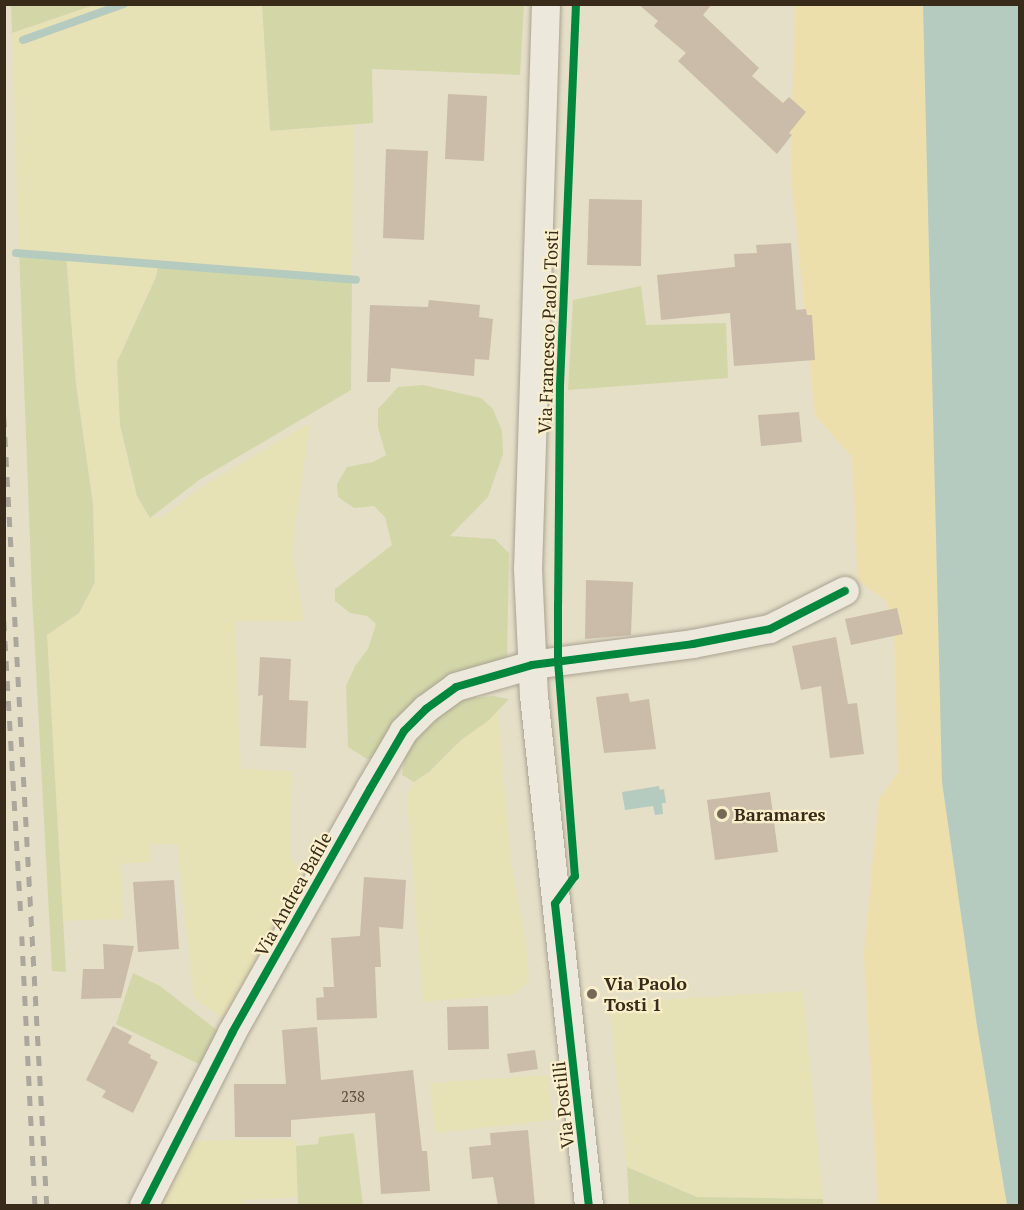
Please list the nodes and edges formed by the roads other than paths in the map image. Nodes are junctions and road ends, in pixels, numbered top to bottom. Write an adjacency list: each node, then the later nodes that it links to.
1 (546, 4): 3 (street, Via Francesco Paolo Tosti)
2 (845, 591): 3 (street)
3 (532, 665): 4 (street, Via Francesco Paolo Tosti); 5 (street, Via Andrea Bafile)
4 (567, 1002): 6 (street, Via Postilli)
5 (144, 1206)
6 (589, 1206)

